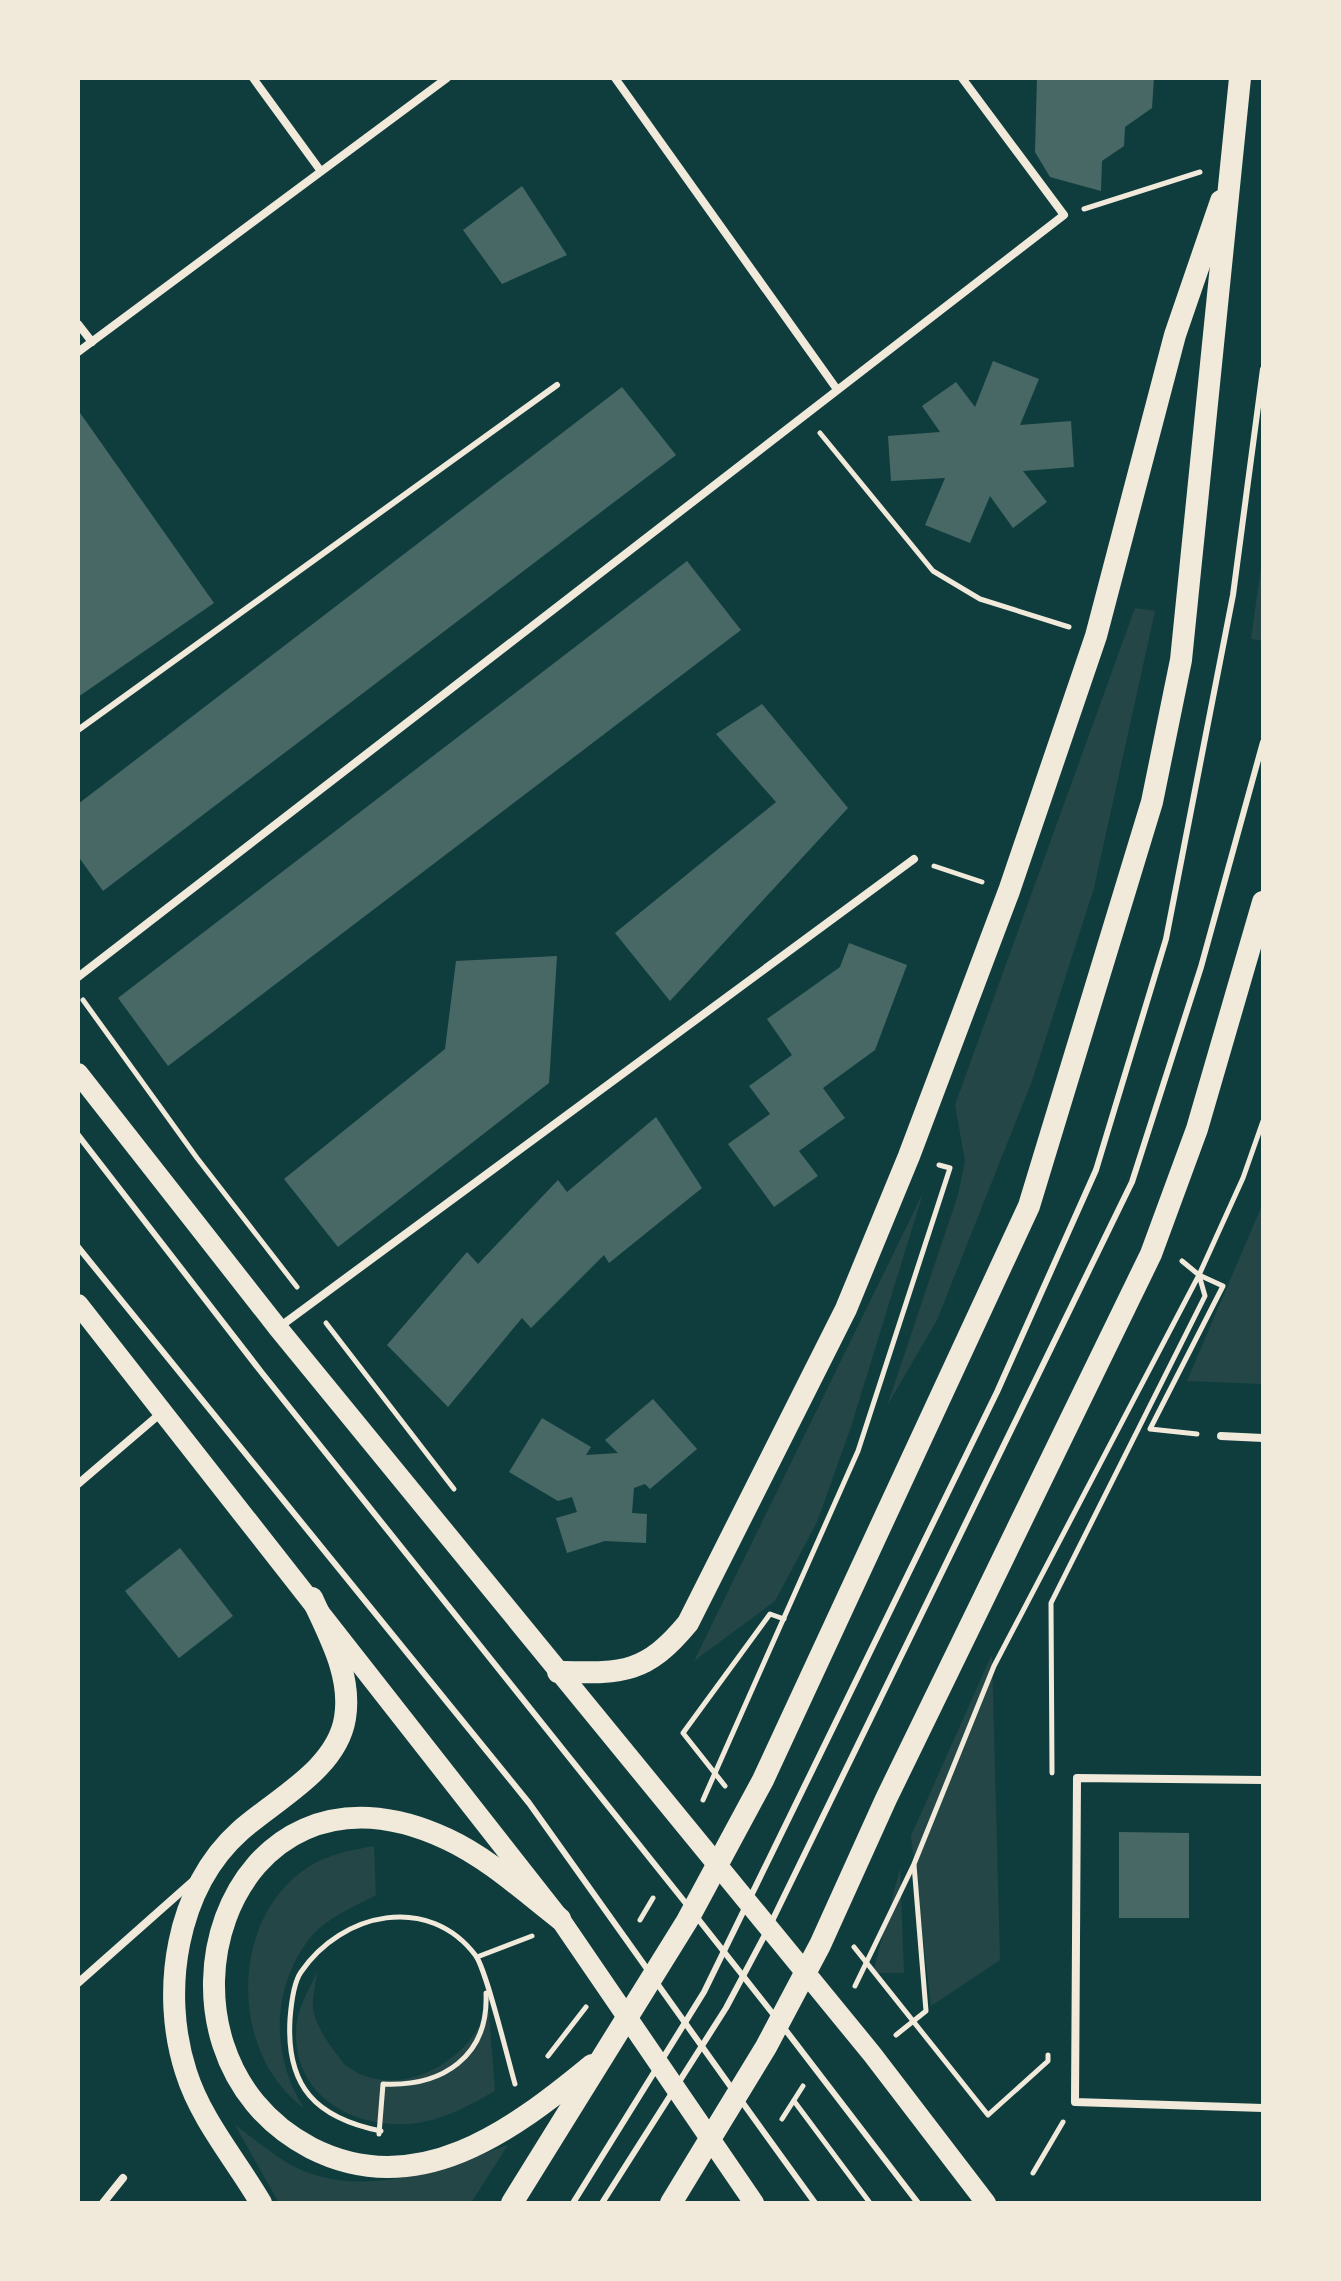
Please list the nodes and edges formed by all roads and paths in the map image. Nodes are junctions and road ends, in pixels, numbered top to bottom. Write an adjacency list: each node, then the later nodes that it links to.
1 (253, 78): 7 (street)
2 (447, 78): 7 (street)
3 (615, 78): 14 (street)
4 (962, 78): 8 (street)
5 (1240, 78): 6 (highway)
6 (1234, 162): 8 (path); 16 (highway); 47 (highway)
7 (320, 170): 10 (street)
8 (1064, 215): 14 (street)
9 (78, 324): 10 (street)
10 (92, 342): 11 (street)
11 (78, 352)
12 (1263, 369): 60 (lane)
13 (557, 385): 17 (lane)
14 (836, 388): 15 (street)
15 (804, 414): 16 (path); 22 (street)
16 (1096, 636): 20 (highway)
17 (78, 730)
18 (1263, 742): 61 (lane)
19 (914, 859): 20 (path); 29 (street)
20 (1009, 891): 36 (highway)
21 (1263, 902): 62 (highway)
22 (78, 977)
23 (78, 1073): 29 (main road)
24 (1263, 1121): 27 (path)
25 (78, 1135): 66 (lane)
26 (78, 1247): 64 (lane)
27 (1199, 1275): 31 (path); 38 (path); 40 (path)
28 (78, 1304): 30 (main road)
29 (278, 1328): 36 (main road)
30 (161, 1413): 33 (street); 34 (main road)
31 (1221, 1436): 32 (street)
32 (1263, 1438)
33 (78, 1484)
34 (312, 1598): 41 (highway); 42 (main road)
35 (784, 1619): 37 (path)
36 (558, 1672): 48 (main road)
37 (683, 1733)
38 (1052, 1778)
39 (1263, 1780): 51 (street)
40 (914, 1864): 45 (path); 48 (path)
41 (208, 1868): 44 (street); 58 (highway)
42 (560, 1919): 43 (path); 47 (highway); 63 (main road)
43 (477, 1957): 50 (path); 54 (path)
44 (78, 1983)
45 (853, 1990)
46 (1048, 2045): 53 (path)
47 (609, 2052): 59 (highway)
48 (872, 2054): 67 (main road)
49 (810, 2074): 65 (path)
50 (516, 2085)
51 (1075, 2102): 52 (street); 55 (path)
52 (1263, 2108)
53 (988, 2115)
54 (379, 2131)
55 (1033, 2173)
56 (123, 2178): 57 (street)
57 (103, 2203)
58 (261, 2203)
59 (512, 2203)
60 (573, 2203)
61 (602, 2203)
62 (671, 2203)
63 (754, 2203)
64 (815, 2203)
65 (870, 2203)
66 (918, 2203)
67 (986, 2203)

